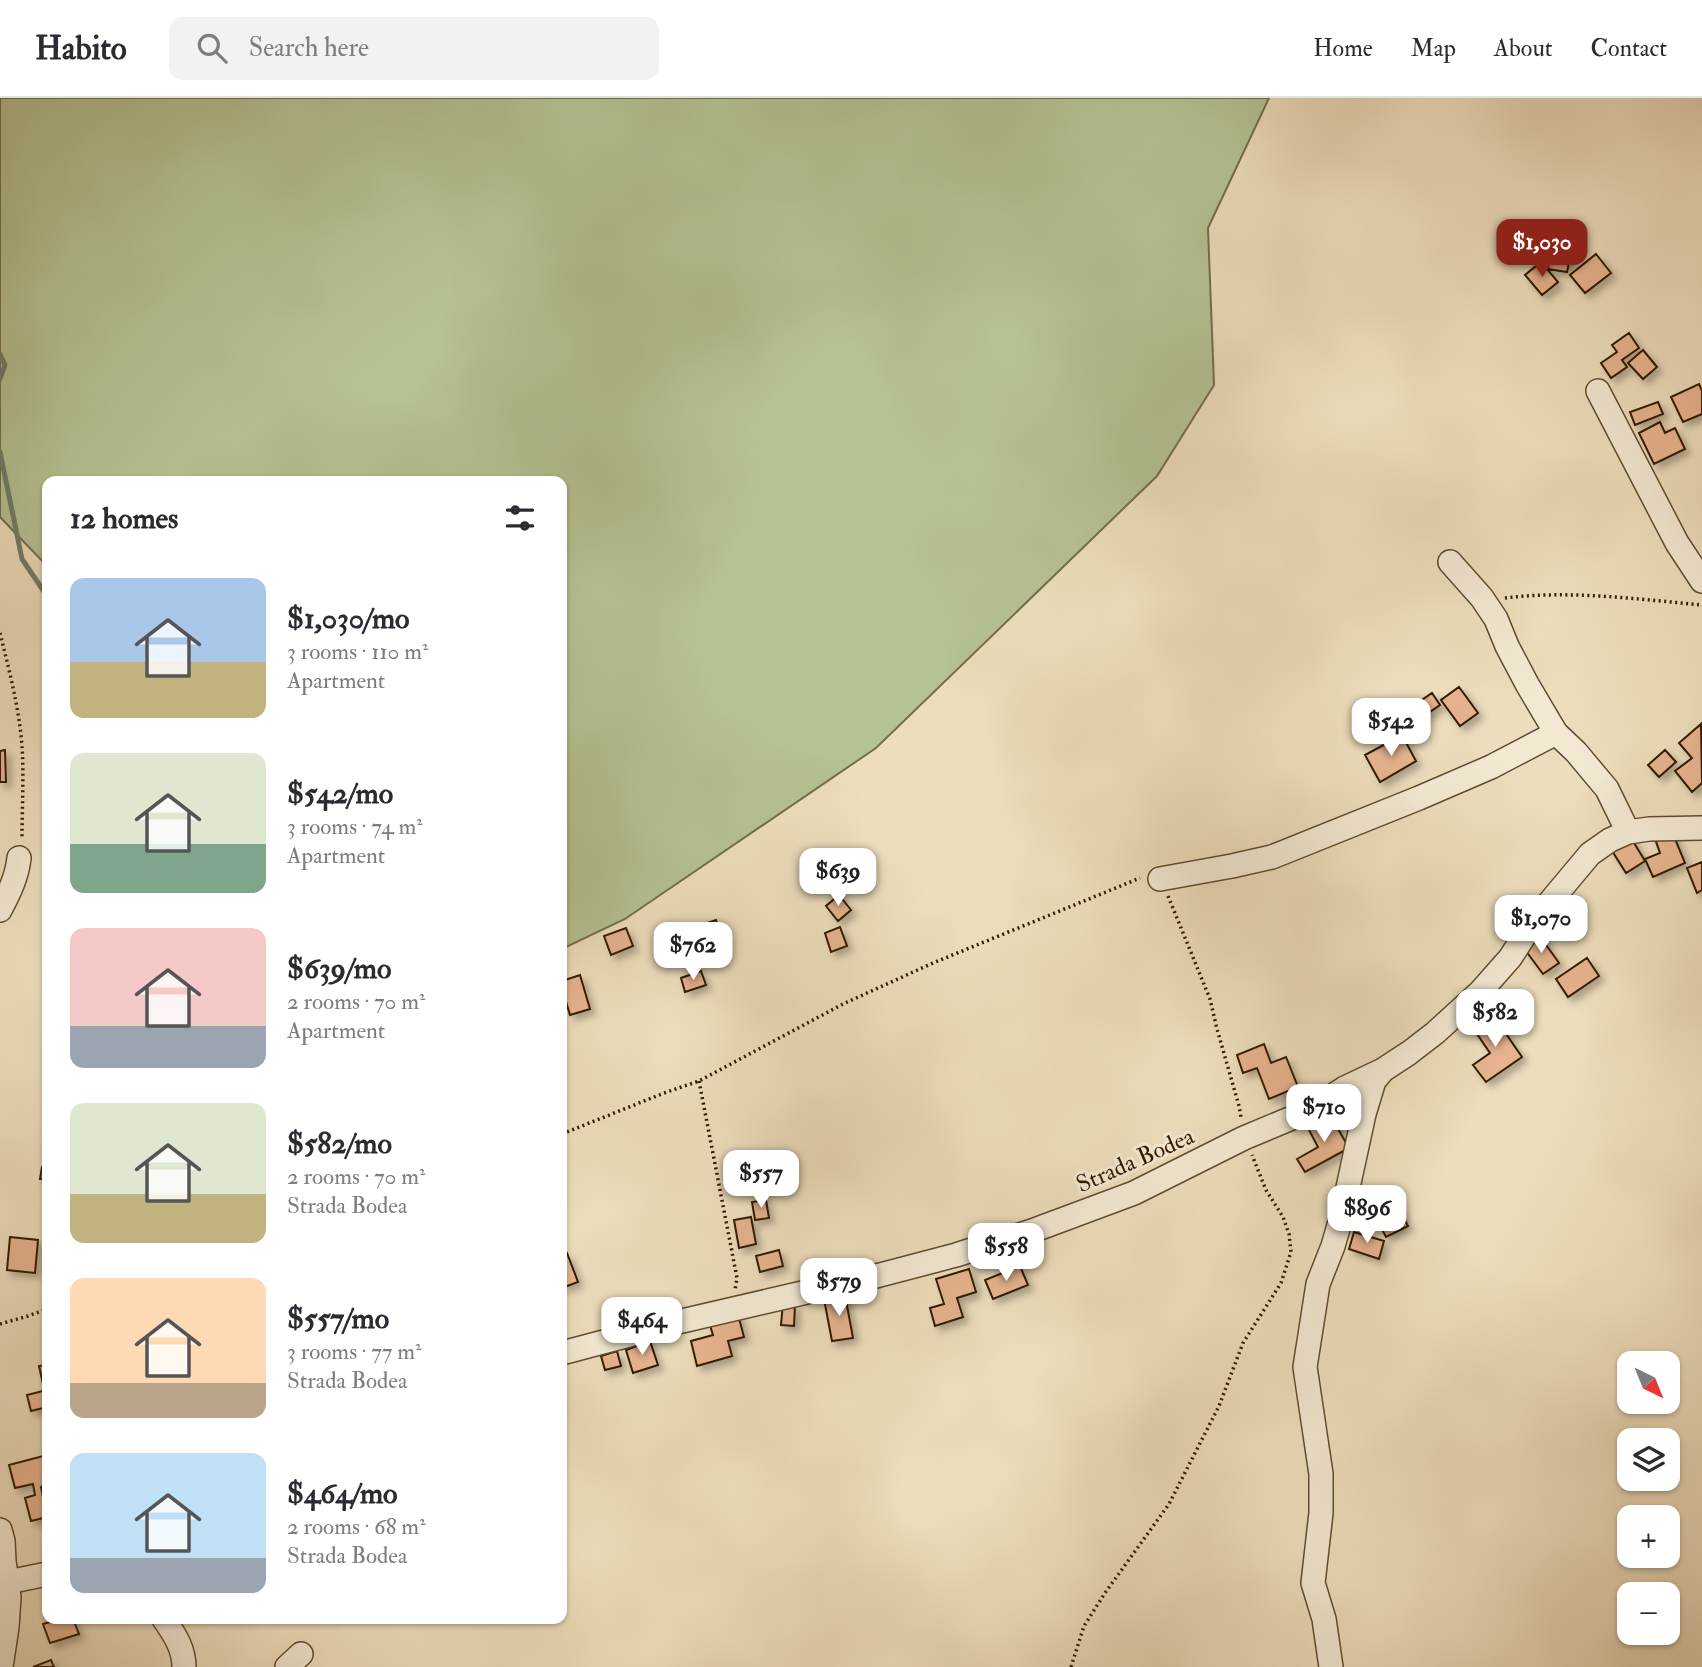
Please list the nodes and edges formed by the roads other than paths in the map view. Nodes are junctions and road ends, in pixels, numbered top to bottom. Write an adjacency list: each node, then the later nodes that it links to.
1 (1598, 391): 3 (street)
2 (1450, 562): 4 (street)
3 (1702, 580)
4 (1556, 733): 6 (street); 8 (street)
5 (1702, 828): 6 (street)
6 (1628, 832): 10 (street, Strada Bodea)
7 (19, 858): 9 (street)
8 (1160, 879)
9 (0, 910)
10 (1383, 1070): 11 (street, Strada Bodea); 18 (street)
11 (567, 1352)
12 (0, 1530): 14 (street)
13 (42, 1574): 14 (street)
14 (8, 1582): 16 (street)
15 (167, 1624): 17 (street)
16 (1, 1667)
17 (184, 1667)
18 (1331, 1667)

